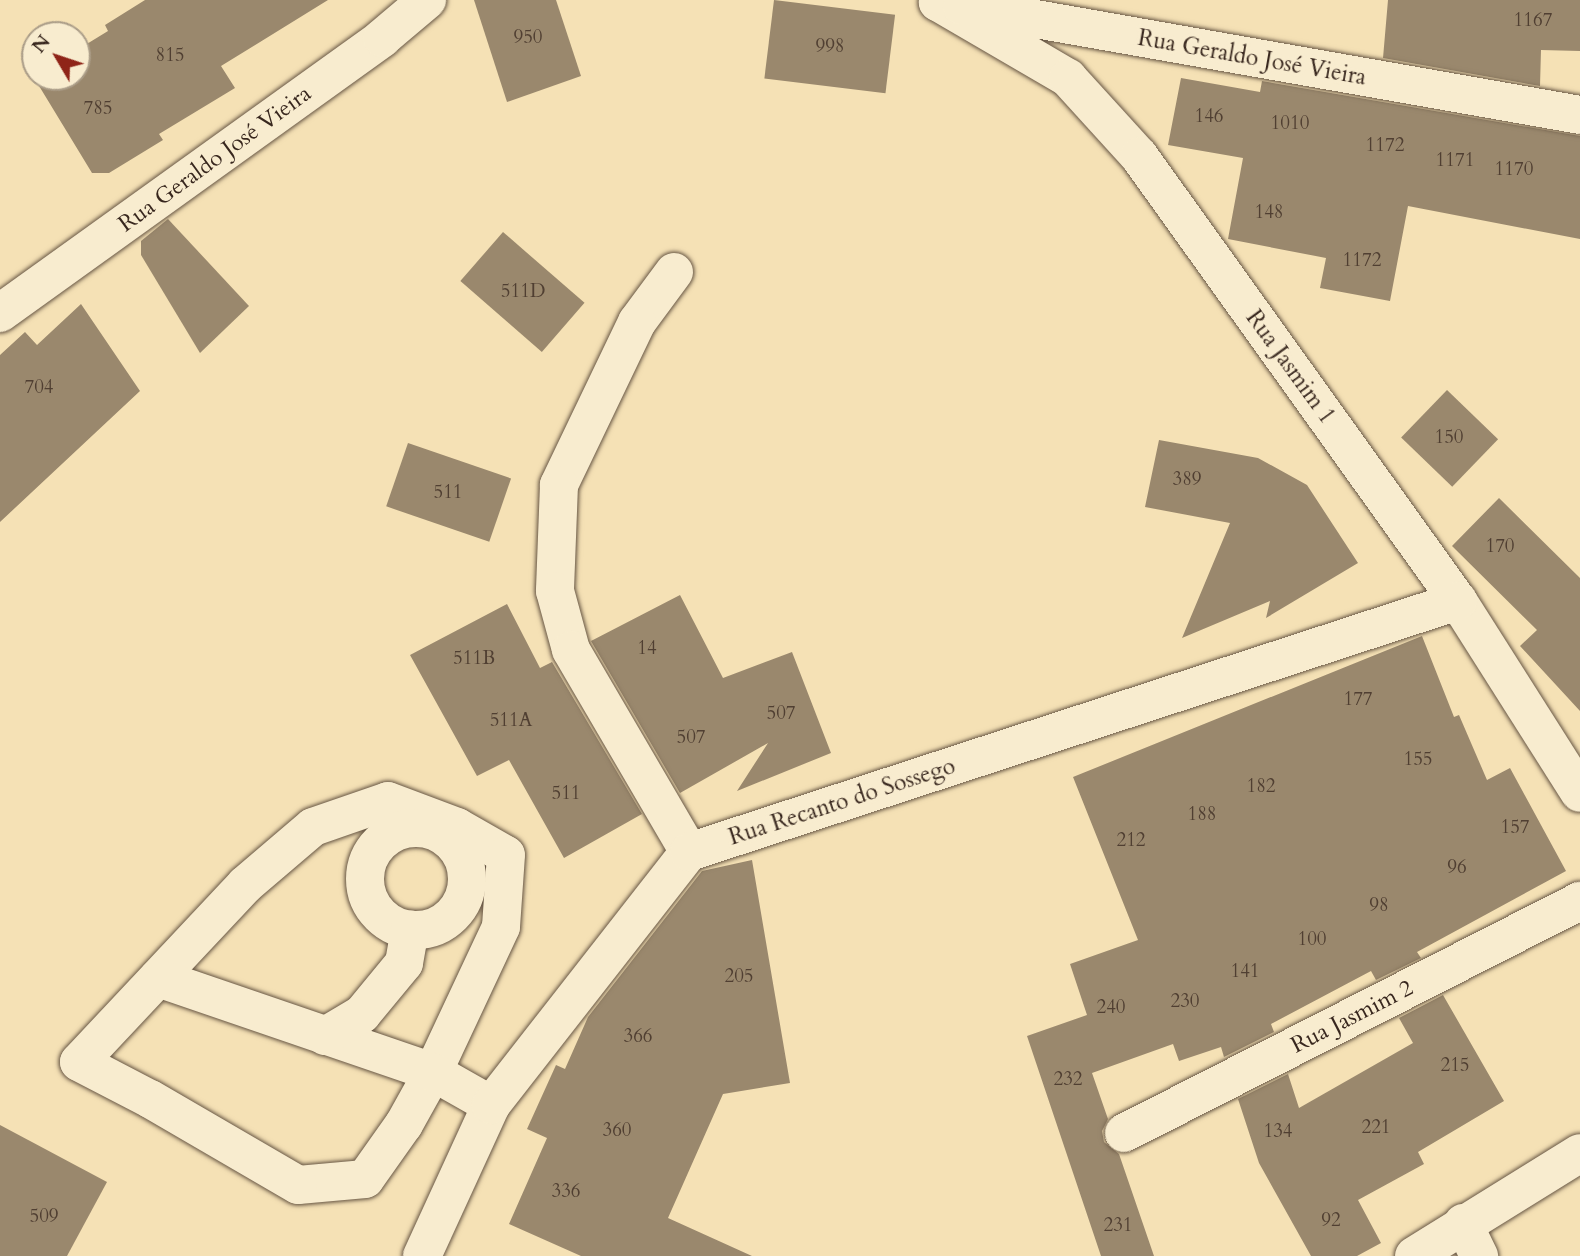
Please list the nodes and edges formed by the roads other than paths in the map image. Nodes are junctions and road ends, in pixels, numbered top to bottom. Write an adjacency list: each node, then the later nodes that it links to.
1 (427, 0): 5 (street, Rua Geraldo José Vieira)
2 (935, 1): 3 (street, Rua Geraldo José Vieira); 6 (street, Rua Jasmim 1)
3 (1580, 115)
4 (674, 272): 8 (street)
5 (0, 313)
6 (1458, 601): 7 (street, Rua Jasmim 1); 8 (street, Rua Recanto do Sossego)
7 (1580, 793)
8 (689, 852): 14 (street)
9 (1580, 901): 15 (street, Rua Jasmim 2)
10 (410, 930): 12 (street)
11 (158, 978): 12 (street); 13 (street); 13 (street)
12 (325, 1035): 13 (street)
13 (433, 1073): 14 (street)
14 (491, 1105): 18 (street)
15 (1124, 1133)
16 (1580, 1153): 17 (street)
17 (1471, 1240): 19 (street)
18 (422, 1256)
19 (1413, 1256)

